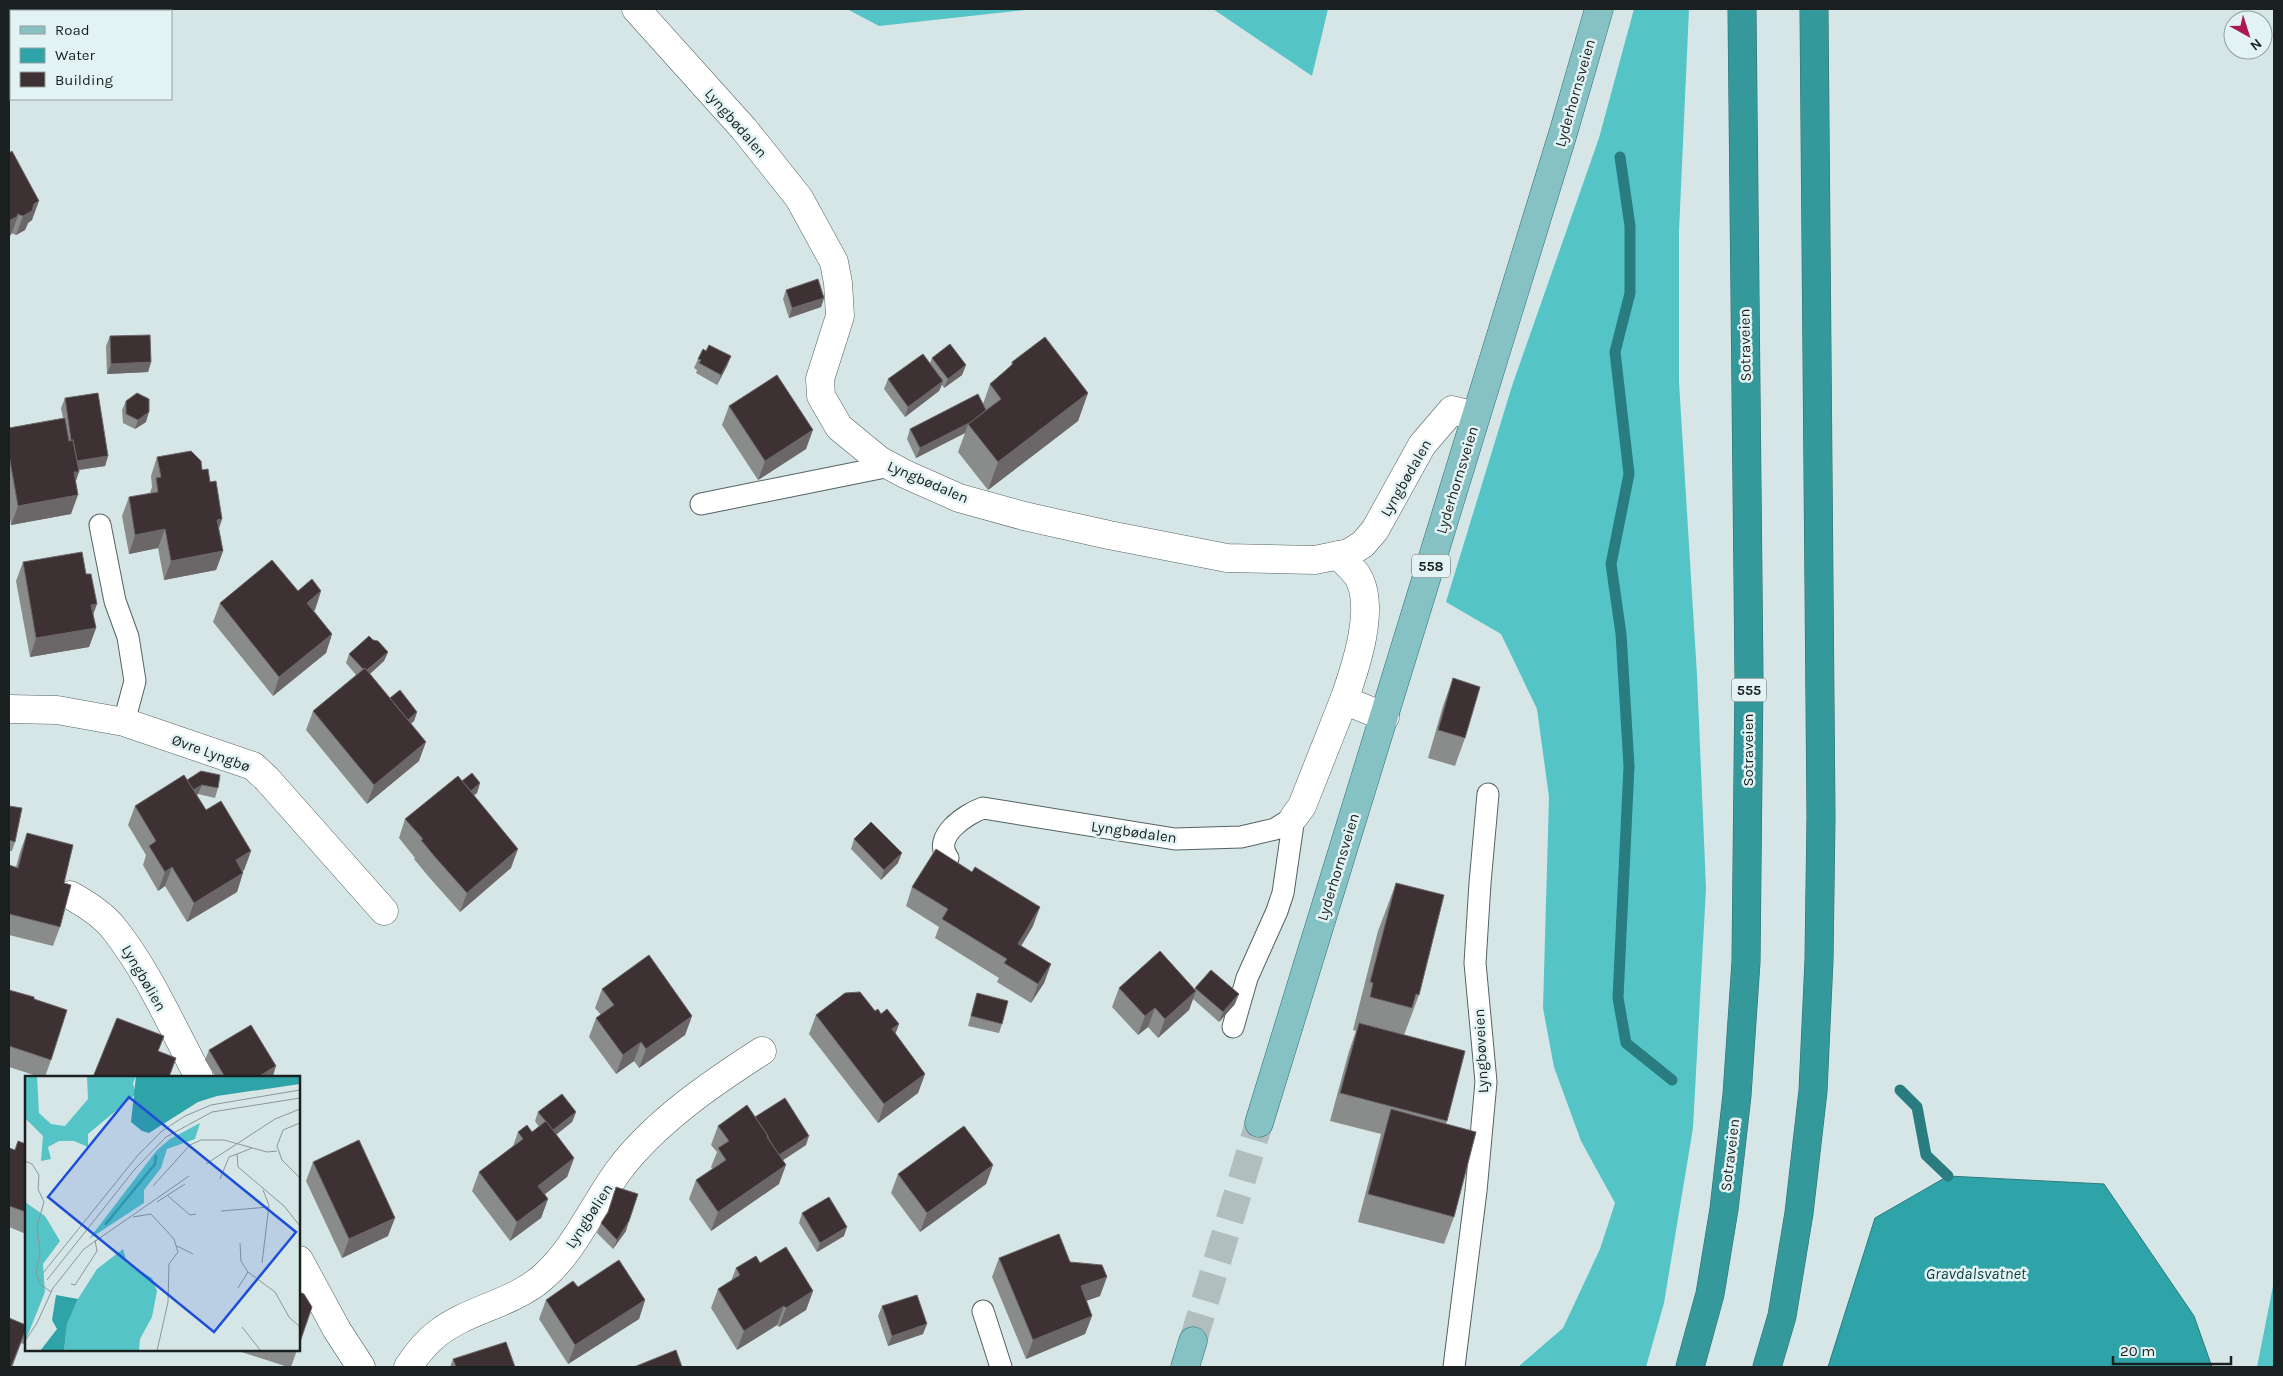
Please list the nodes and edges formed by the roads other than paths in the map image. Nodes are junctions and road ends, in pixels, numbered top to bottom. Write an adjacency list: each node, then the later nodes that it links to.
1 (636, 9): 6 (street, Lyngbødalen)
2 (1599, 9): 5 (main road, Lyderhornsveien / 558)
3 (1742, 9): 31 (highway, Sotraveien / 555)
4 (1814, 9): 32 (highway)
5 (1476, 416): 9 (street, Lyngbødalen); 12 (main road, Lyderhornsveien / 558)
6 (890, 466): 7 (lane); 9 (street, Lyngbødalen)
7 (700, 504)
8 (100, 525): 13 (lane)
9 (1339, 555): 10 (street, Lyngbødalen)
10 (1344, 700): 12 (street); 15 (street, Lyngbødalen)
11 (9, 709): 13 (street, Øvre Lyngbø)
12 (1385, 717): 22 (main road, Lyderhornsveien / 558)
13 (124, 722): 18 (street, Øvre Lyngbø)
14 (1488, 794): 30 (lane, Lyngbøveien)
15 (1294, 816): 16 (lane, Lyngbødalen); 19 (lane, Lyngbødalen)
16 (948, 858)
17 (70, 895): 21 (street, Lyngbølien)
18 (384, 911)
19 (1233, 1027)
20 (762, 1051): 27 (street, Lyngbølien)
21 (198, 1076)
22 (1259, 1123)
23 (300, 1262): 26 (street)
24 (983, 1310): 28 (lane)
25 (1193, 1341): 29 (main road)
26 (361, 1367)
27 (408, 1367)
28 (1001, 1367)
29 (1185, 1367)
30 (1454, 1367)
31 (1690, 1367)
32 (1768, 1367)

